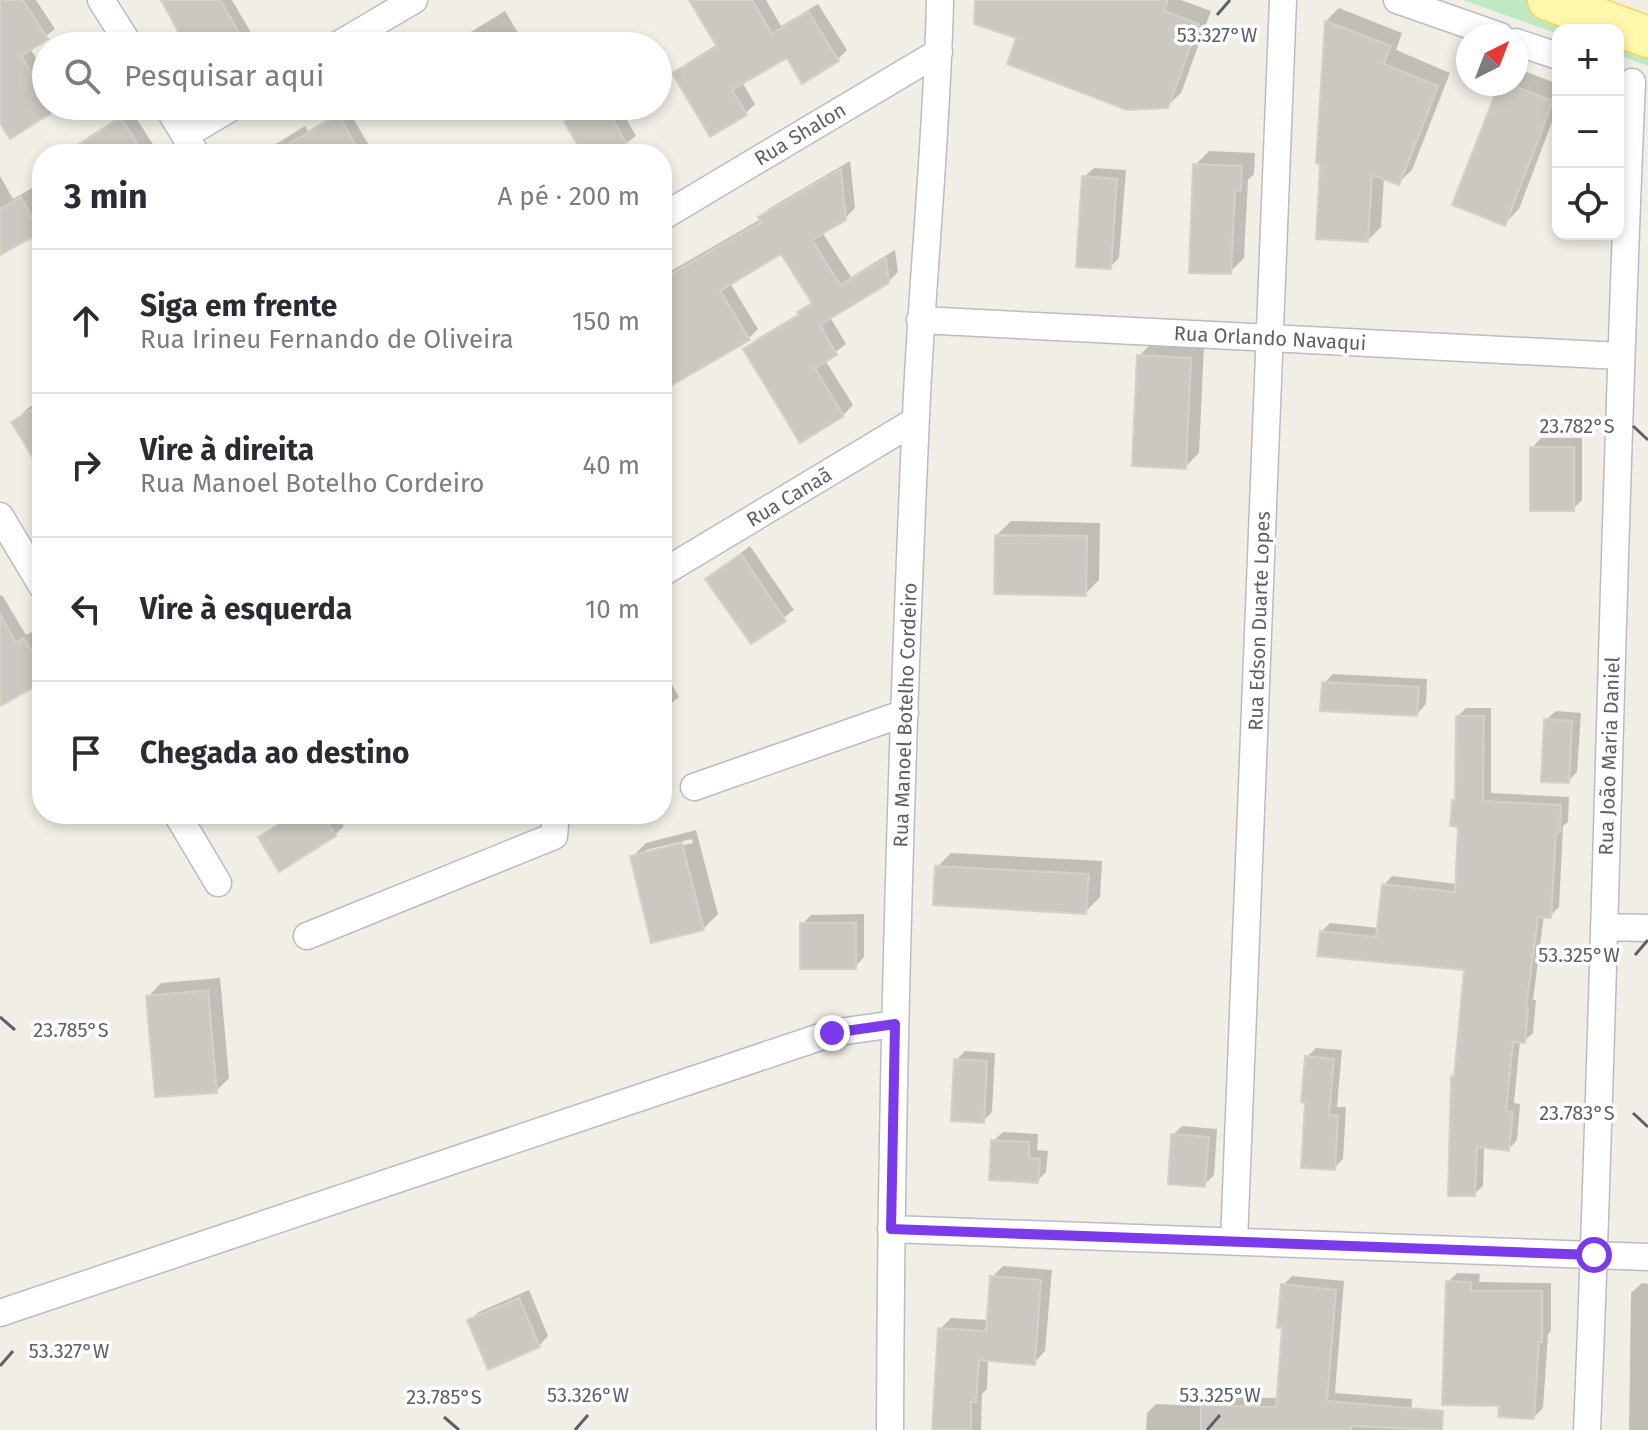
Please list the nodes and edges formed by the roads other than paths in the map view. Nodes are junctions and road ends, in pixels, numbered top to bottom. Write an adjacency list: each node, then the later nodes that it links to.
1 (101, 0): 8 (street)
2 (414, 0): 9 (street)
3 (940, 0): 12 (street, Rua Manoel Botelho Cordeiro)
4 (1283, 0): 20 (street, Rua Edson Duarte Lopes)
5 (1397, 0): 7 (street)
6 (1548, 0): 10 (main road)
7 (1466, 24)
8 (121, 32)
9 (360, 32)
10 (1648, 37)
11 (1528, 46): 13 (street)
12 (939, 52): 18 (street, Rua Shalon); 19 (street, Rua Manoel Botelho Cordeiro)
13 (1552, 54)
14 (1633, 82): 21 (street, Rua João Maria Daniel)
15 (176, 120): 17 (street)
16 (218, 120): 17 (street)
17 (191, 144)
18 (672, 211)
19 (920, 320): 20 (street, Rua Orlando Navaqui); 22 (street, Rua Manoel Botelho Cordeiro)
20 (1270, 339): 21 (street, Rua Orlando Navaqui); 36 (street, Rua Edson Duarte Lopes)
21 (1620, 356): 31 (street, Rua João Maria Daniel)
22 (915, 421): 24 (street, Rua Canaã); 26 (street, Rua Manoel Botelho Cordeiro)
23 (0, 516): 25 (street)
24 (672, 567)
25 (32, 569)
26 (905, 713): 27 (street); 34 (street, Rua Manoel Botelho Cordeiro)
27 (694, 787)
28 (183, 824): 30 (street)
29 (555, 824): 33 (street)
30 (218, 883)
31 (1604, 927): 32 (street); 37 (street, Rua João Maria Daniel)
32 (1648, 928)
33 (307, 936)
34 (895, 1024): 35 (street, Rua Manoel Botelho Cordeiro); 39 (street)
35 (891, 1229): 36 (street); 40 (street, Rua Manoel Botelho Cordeiro)
36 (1234, 1242): 37 (street)
37 (1594, 1255): 38 (street); 41 (street, Rua João Maria Daniel)
38 (1648, 1257)
39 (0, 1313)
40 (890, 1430)
41 (1587, 1430)

